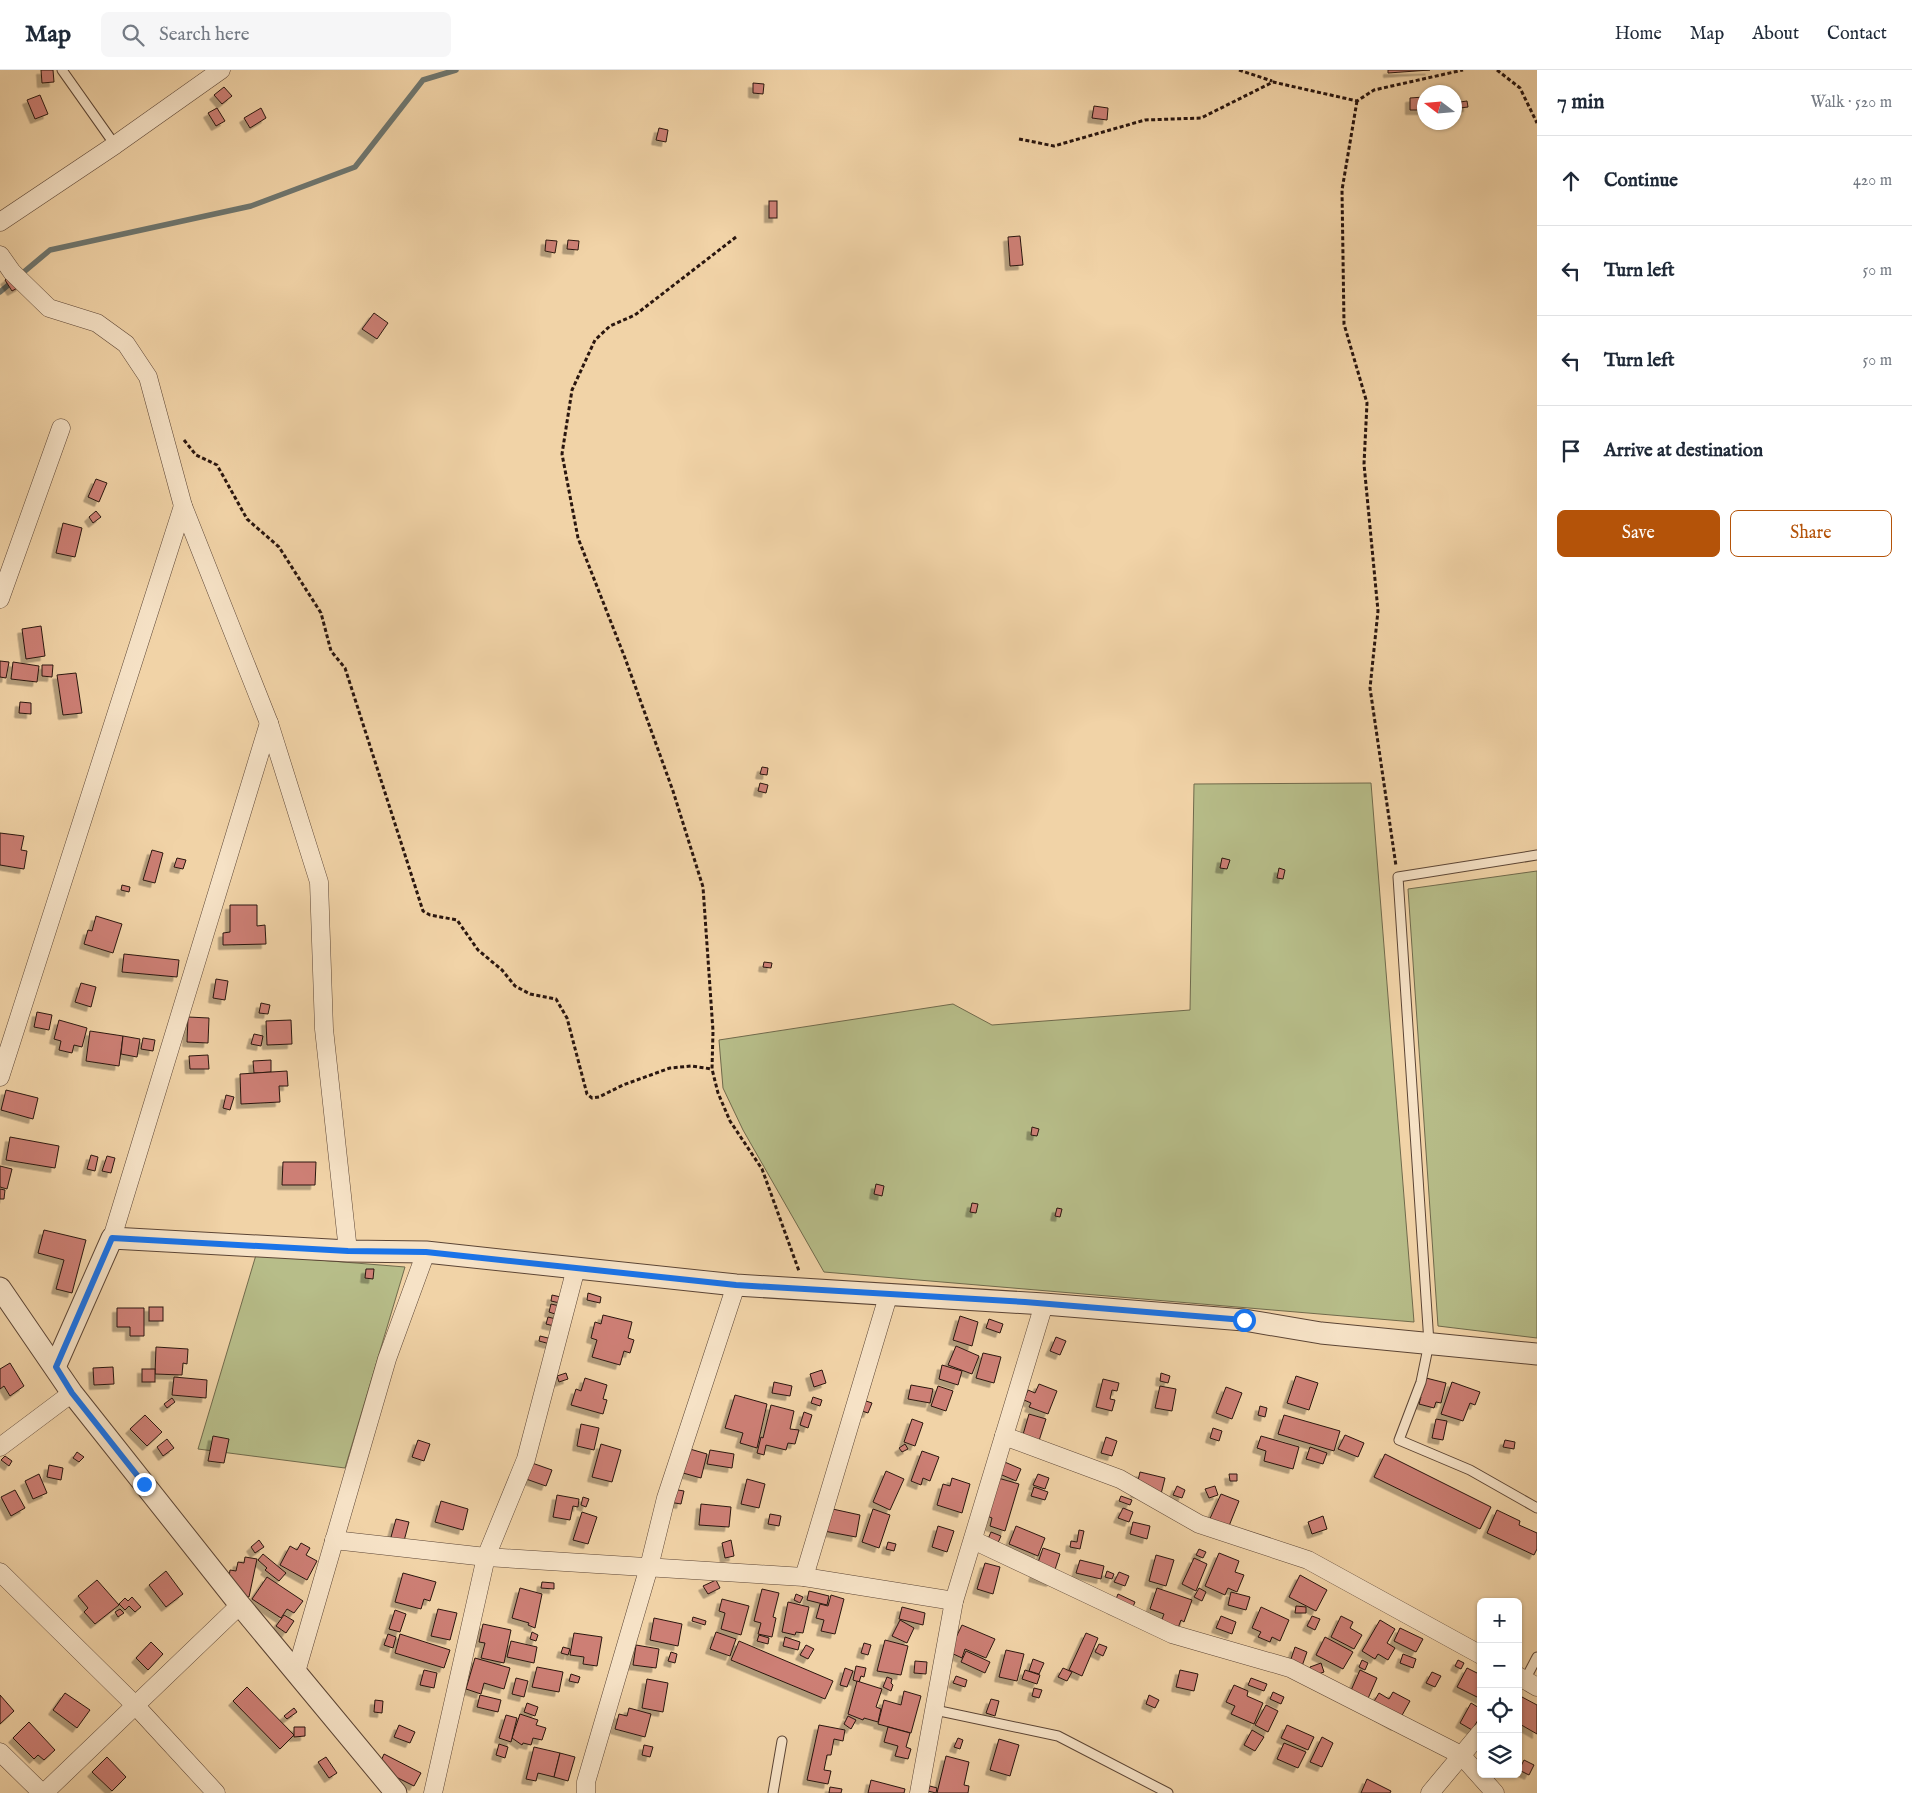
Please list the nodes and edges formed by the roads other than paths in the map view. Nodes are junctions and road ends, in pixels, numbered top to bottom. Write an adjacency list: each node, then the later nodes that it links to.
1 (62, 70): 3 (lane)
2 (220, 70): 3 (street)
3 (115, 145): 4 (street)
4 (0, 222)
5 (0, 255): 7 (street)
6 (61, 428): 8 (street)
7 (183, 506): 9 (street); 11 (street)
8 (0, 599)
9 (269, 723): 12 (street); 13 (street)
10 (1537, 855): 20 (lane)
11 (0, 1077)
12 (112, 1238): 13 (street); 22 (street)
13 (348, 1251): 14 (street)
14 (426, 1252): 15 (street); 27 (street)
15 (576, 1268): 16 (street); 29 (street)
16 (736, 1285): 18 (street); 30 (street)
17 (0, 1288): 22 (street)
18 (889, 1293): 19 (street); 32 (street)
19 (1044, 1304): 20 (street); 24 (street)
20 (1429, 1343): 21 (street); 26 (lane)
21 (1537, 1354)
22 (56, 1367): 23 (street)
23 (72, 1393): 25 (street); 34 (street)
24 (1004, 1436): 28 (street); 35 (street)
25 (0, 1447)
26 (1537, 1508)
27 (334, 1540): 29 (street); 37 (street)
28 (973, 1540): 33 (street); 44 (street)
29 (486, 1557): 30 (street); 48 (street)
30 (649, 1567): 32 (street); 49 (street)
31 (0, 1572): 39 (street)
32 (804, 1577): 33 (street)
33 (954, 1601): 40 (street)
34 (240, 1606): 37 (street); 39 (street)
35 (1477, 1653)
36 (1537, 1657): 38 (lane)
37 (296, 1672): 47 (street)
38 (1525, 1682)
39 (135, 1705): 45 (street); 46 (street)
40 (935, 1710): 51 (street); 52 (lane)
41 (1480, 1733): 44 (street)
42 (782, 1741): 50 (lane)
43 (0, 1752): 45 (street)
44 (1461, 1755): 53 (street); 54 (street)
45 (43, 1793)
46 (216, 1793)
47 (396, 1793)
48 (434, 1793)
49 (586, 1793)
50 (774, 1793)
51 (920, 1793)
52 (1168, 1793)
53 (1430, 1793)
54 (1495, 1793)

